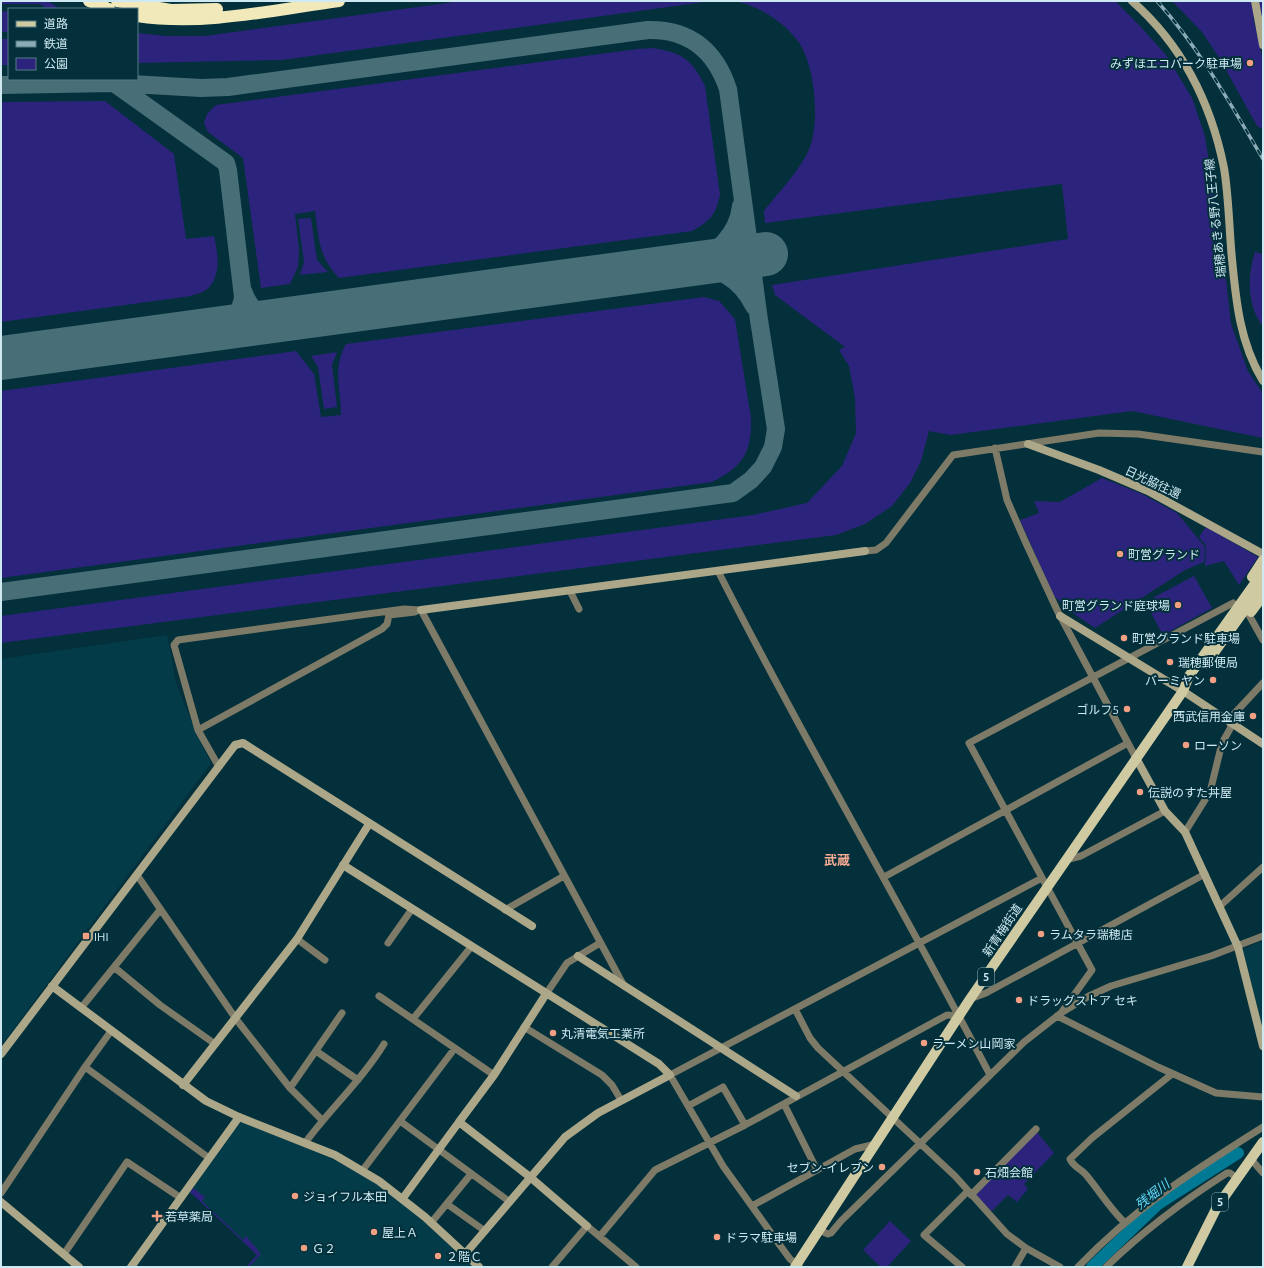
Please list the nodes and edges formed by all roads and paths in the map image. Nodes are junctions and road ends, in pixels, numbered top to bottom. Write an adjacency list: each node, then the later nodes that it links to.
1 (89, 1): 7 (highway)
2 (117, 1): 3 (highway)
3 (276, 1)
4 (339, 1): 8 (highway)
5 (1132, 1): 10 (street, 瑞穂あきる野八王子線)
6 (1255, 1): 9 (street)
7 (107, 8)
8 (138, 16)
9 (1263, 45)
10 (1263, 381)
11 (1028, 444): 12 (street); 13 (street); 15 (street, 日光脇往還)
12 (995, 448): 14 (street); 27 (street)
13 (1263, 452)
14 (866, 551): 17 (street)
15 (1263, 554)
16 (1263, 560): 22 (main road)
17 (718, 571): 20 (street); 50 (street)
18 (1263, 572): 28 (main road, 新青梅街道 / 5)
19 (1263, 584): 28 (main road, 新青梅街道 / 5)
20 (570, 590): 23 (street); 24 (street)
21 (1263, 596): 26 (main road)
22 (1233, 604): 28 (main road); 30 (street)
23 (579, 609)
24 (421, 610): 25 (street); 49 (street)
25 (390, 613): 35 (street); 35 (street)
26 (1249, 615): 28 (main road); 29 (street)
27 (1060, 616): 30 (street); 31 (street)
28 (1221, 637): 33 (main road, 新青梅街道 / 5)
29 (1263, 640)
30 (1128, 658): 31 (street); 33 (street)
31 (1092, 677): 36 (street); 40 (street)
32 (1263, 683): 34 (street)
33 (1183, 690): 34 (street); 38 (main road, 新青梅街道 / 5)
34 (1230, 722): 37 (street); 43 (street)
35 (198, 730): 39 (street)
36 (1128, 743): 38 (street); 40 (street)
37 (1263, 744)
38 (1136, 758): 41 (street); 44 (main road, 新青梅街道 / 5)
39 (219, 767): 42 (street); 48 (street)
40 (1006, 809): 50 (street); 51 (street)
41 (1165, 811): 43 (street); 44 (street)
42 (369, 824): 45 (street); 55 (street)
43 (1185, 832): 47 (street)
44 (1065, 860): 51 (main road, 新青梅街道 / 5)
45 (343, 865): 53 (street); 58 (street)
46 (1263, 867): 52 (street)
47 (1205, 874): 52 (street); 62 (street)
48 (137, 875): 54 (street); 68 (street)
49 (564, 876): 55 (street); 61 (street)
50 (884, 876): 59 (street)
51 (1044, 882): 59 (street); 62 (street); 72 (main road, 新青梅街道 / 5)
52 (1220, 906): 64 (street)
53 (412, 909): 60 (street); 63 (street)
54 (160, 910): 67 (street); 78 (street)
55 (505, 910): 56 (street)
56 (532, 926)
57 (1263, 936): 64 (street)
58 (297, 939): 66 (street); 78 (street)
59 (919, 942): 74 (street); 77 (street)
60 (388, 943)
61 (600, 943): 65 (street); 69 (street)
62 (1077, 943): 72 (street); 76 (street)
63 (471, 947): 70 (street); 79 (street)
64 (1238, 947): 76 (street); 84 (street)
65 (578, 956): 69 (street); 70 (street)
66 (325, 960)
67 (114, 967): 73 (street); 82 (street)
68 (52, 986): 73 (street); 88 (street)
69 (624, 986): 85 (street)
70 (546, 994): 80 (street); 91 (street)
71 (379, 996): 79 (street)
72 (970, 999): 77 (main road, 新青梅街道 / 5)
73 (81, 1008): 81 (street)
74 (795, 1009): 85 (street); 90 (street)
75 (342, 1013): 87 (street)
76 (1059, 1014): 92 (street); 94 (street)
77 (959, 1016): 90 (street); 94 (street); 104 (main road, 新青梅街道 / 5)
78 (236, 1019): 82 (street); 97 (street)
79 (413, 1019): 86 (street)
80 (524, 1027): 93 (street); 100 (street)
81 (111, 1031): 89 (street); 96 (street)
82 (215, 1044): 96 (street)
83 (384, 1044): 95 (street)
84 (1263, 1046)
85 (720, 1047): 91 (street); 98 (street)
86 (455, 1048): 93 (street); 106 (street)
87 (316, 1051): 95 (street); 97 (street)
88 (1, 1054)
89 (85, 1067): 117 (street); 125 (street)
90 (842, 1071): 98 (street); 104 (street)
91 (670, 1074): 100 (street); 102 (street)
92 (1172, 1074): 99 (street); 133 (street)
93 (494, 1075): 107 (street)
94 (990, 1075): 115 (street)
95 (358, 1080): 105 (street)
96 (183, 1085): 103 (street)
97 (290, 1088): 105 (street)
98 (796, 1096): 101 (street)
99 (1263, 1097)
100 (621, 1100): 123 (street)
101 (784, 1104): 108 (street); 119 (street)
102 (688, 1106): 108 (street); 113 (street)
103 (239, 1117): 112 (street); 117 (street)
104 (893, 1118): 114 (main road, 新青梅街道 / 5); 115 (street)
105 (322, 1120): 112 (street)
106 (400, 1121): 116 (street); 120 (street)
107 (459, 1122): 116 (street); 123 (street)
108 (745, 1125): 113 (street)
109 (1263, 1127): 133 (street)
110 (1036, 1129): 126 (street)
111 (1263, 1142): 118 (main road, 5)
112 (305, 1143): 120 (street)
113 (710, 1144): 132 (street); 138 (street)
114 (876, 1144): 119 (street); 136 (main road, 新青梅街道 / 5)
115 (920, 1144): 126 (street); 136 (street)
116 (438, 1150): 122 (street); 128 (street)
117 (209, 1158): 127 (street)
118 (1251, 1159): 121 (street); 124 (main road, 5)
119 (816, 1170): 132 (street)
120 (362, 1171): 128 (street)
121 (1263, 1173)
122 (471, 1174): 130 (street); 131 (street)
123 (530, 1177): 130 (street); 135 (street)
124 (1237, 1178): 152 (street); 153 (main road, 5)
125 (1, 1193)
126 (970, 1193): 139 (street); 148 (street)
127 (181, 1198): 140 (street); 144 (street)
128 (403, 1198): 134 (street)
129 (1, 1202): 140 (street)
130 (510, 1202): 137 (street)
131 (447, 1204): 134 (street); 137 (street)
132 (752, 1206): 142 (street)
133 (1124, 1222): 151 (street)
134 (432, 1223): 141 (street)
135 (587, 1226): 138 (street); 146 (street)
136 (819, 1230): 142 (main road, 新青梅街道 / 5)
137 (485, 1231): 141 (street)
138 (600, 1236): 147 (street)
139 (1026, 1248): 149 (street); 150 (street)
140 (64, 1254): 143 (street)
141 (465, 1254): 145 (street)
142 (798, 1266)
143 (79, 1267)
144 (131, 1267)
145 (479, 1267)
146 (552, 1267)
147 (636, 1267)
148 (962, 1267)
149 (1015, 1267)
150 (1060, 1267)
151 (1078, 1267)
152 (1106, 1267)
153 (1187, 1267)

